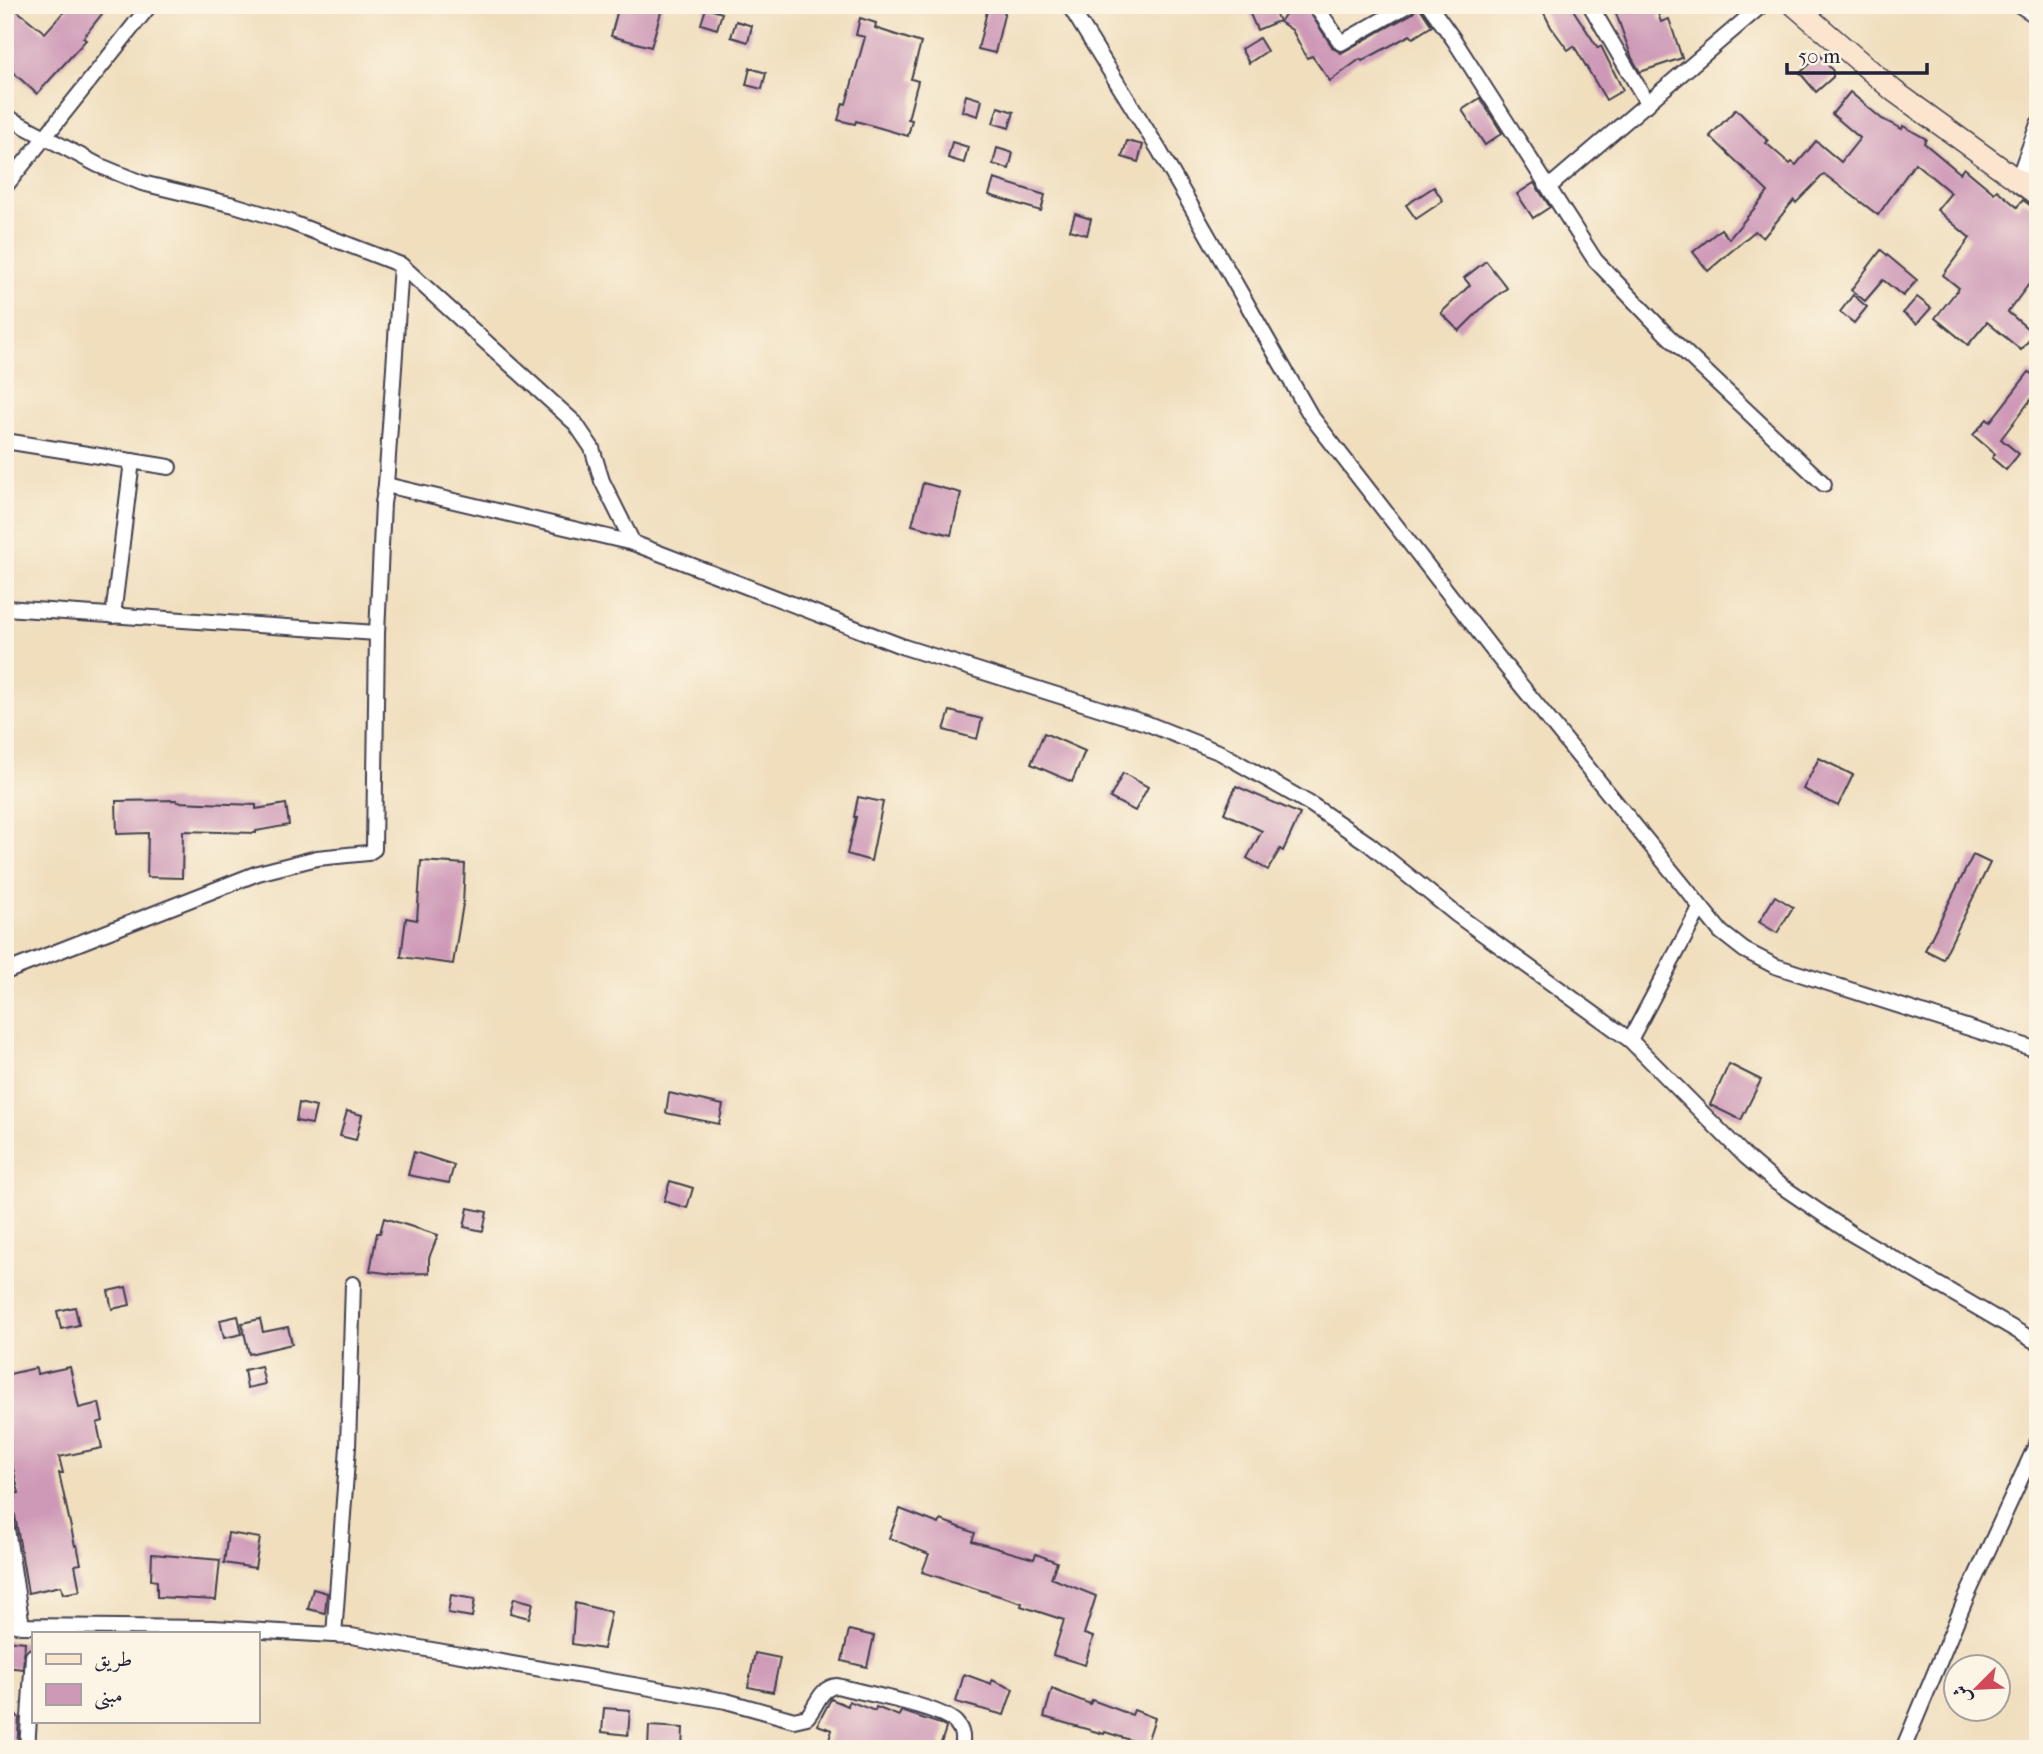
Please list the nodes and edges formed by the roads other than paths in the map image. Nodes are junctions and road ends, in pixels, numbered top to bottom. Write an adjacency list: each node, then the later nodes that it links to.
1 (150, 5): 14 (street)
2 (1069, 5): 29 (street)
3 (1315, 5): 4 (street)
4 (1408, 5)
5 (1429, 5): 17 (street)
6 (1590, 5): 11 (street)
7 (1762, 5): 11 (street)
8 (1794, 5): 15 (street)
9 (2019, 5): 10 (street)
10 (2038, 17)
11 (1648, 104): 17 (street)
12 (5, 116): 14 (street)
13 (2038, 124): 15 (street)
14 (45, 136): 16 (street); 19 (street)
15 (2017, 181): 18 (street)
16 (5, 187)
17 (1549, 187): 23 (street)
18 (2038, 195)
19 (401, 265): 24 (street); 25 (street)
20 (5, 441): 21 (street)
21 (132, 461): 22 (street); 27 (street)
22 (169, 467)
23 (1824, 484)
24 (386, 485): 25 (street); 28 (street)
25 (633, 542): 31 (street)
26 (5, 608): 27 (street)
27 (113, 616): 28 (street)
28 (377, 634): 30 (street)
29 (1700, 908): 31 (street); 32 (street)
30 (5, 972)
31 (1630, 1040): 34 (street)
32 (2038, 1050)
33 (353, 1284): 39 (street)
34 (2038, 1343)
35 (2038, 1441): 43 (street)
36 (5, 1516): 38 (street)
37 (5, 1623): 38 (street)
38 (31, 1628): 39 (street)
39 (334, 1635): 42 (street)
40 (32, 1672): 41 (street)
41 (27, 1749)
42 (961, 1749)
43 (1903, 1749)

